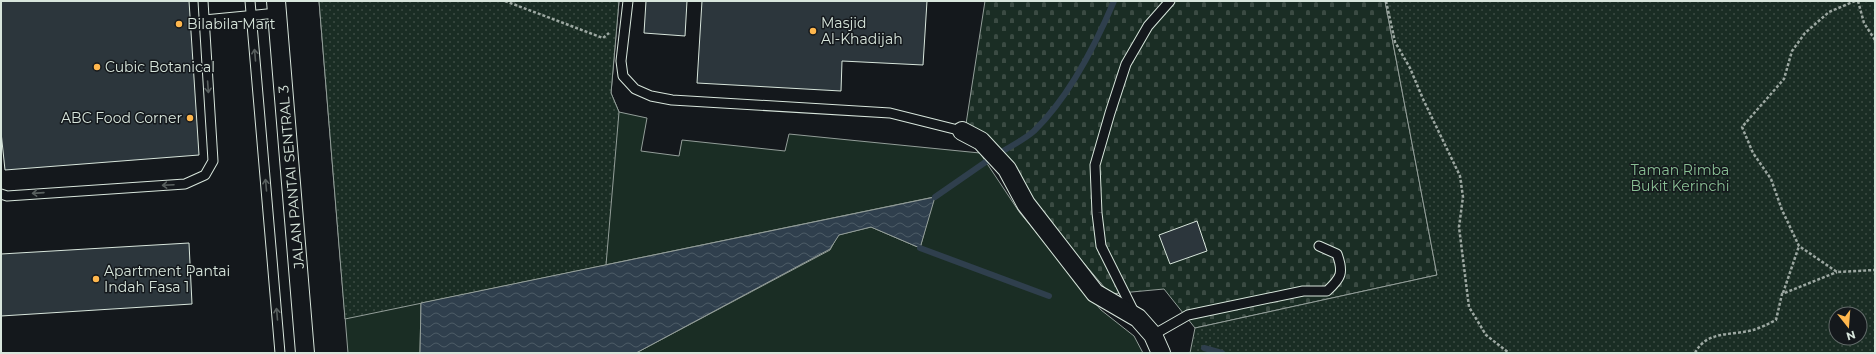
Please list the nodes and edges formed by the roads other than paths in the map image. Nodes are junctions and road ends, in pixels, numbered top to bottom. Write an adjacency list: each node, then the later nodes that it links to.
1 (202, 1): 7 (lane)
2 (250, 1): 6 (lane)
3 (628, 1): 8 (lane)
4 (1170, 1): 11 (lane)
5 (277, 7): 6 (lane); 14 (street, JALAN PANTAI SENTRAL 3)
6 (252, 14): 7 (lane); 13 (lane, one-way to 6)
7 (204, 20): 9 (lane, one-way to 9)
8 (962, 131): 11 (street)
9 (1, 194)
10 (1319, 246): 12 (lane)
11 (1138, 318): 12 (street)
12 (1153, 335): 15 (street)
13 (280, 353)
14 (304, 353)
15 (1161, 353)

